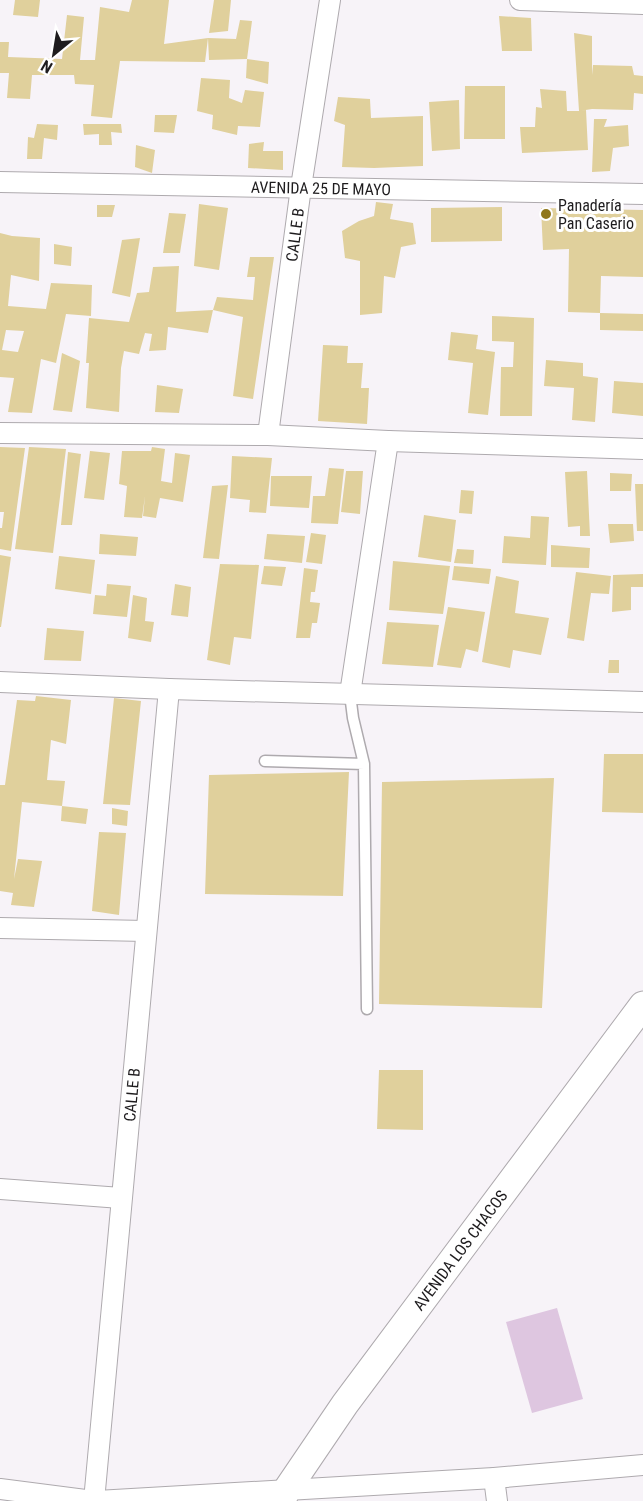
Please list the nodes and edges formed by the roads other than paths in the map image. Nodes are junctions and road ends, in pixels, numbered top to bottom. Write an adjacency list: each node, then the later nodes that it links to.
1 (330, 0): 5 (street, CALLE B)
2 (520, 0): 3 (street)
3 (643, 4)
4 (0, 182): 5 (street, AVENIDA 25 DE MAYO)
5 (301, 187): 6 (street, AVENIDA 25 DE MAYO); 8 (street, CALLE B)
6 (643, 194)
7 (0, 433): 8 (street)
8 (268, 435): 9 (street)
9 (388, 441): 10 (street); 13 (street)
10 (643, 450)
11 (0, 682): 12 (street)
12 (168, 689): 13 (street); 18 (street, CALLE B)
13 (350, 694): 14 (street); 16 (lane)
14 (643, 702)
15 (266, 760): 16 (lane)
16 (364, 764): 20 (lane)
17 (0, 928): 18 (street)
18 (146, 931): 22 (street, CALLE B)
19 (643, 1005): 26 (street, AVENIDA LOS CHACOS)
20 (367, 1009)
21 (0, 1189): 22 (street)
22 (121, 1198): 28 (street, CALLE B)
23 (643, 1465): 24 (street)
24 (494, 1478): 26 (street); 29 (street)
25 (0, 1489): 28 (street)
26 (284, 1496): 27 (street)
27 (248, 1497): 28 (street)
28 (94, 1501)
29 (497, 1501)

